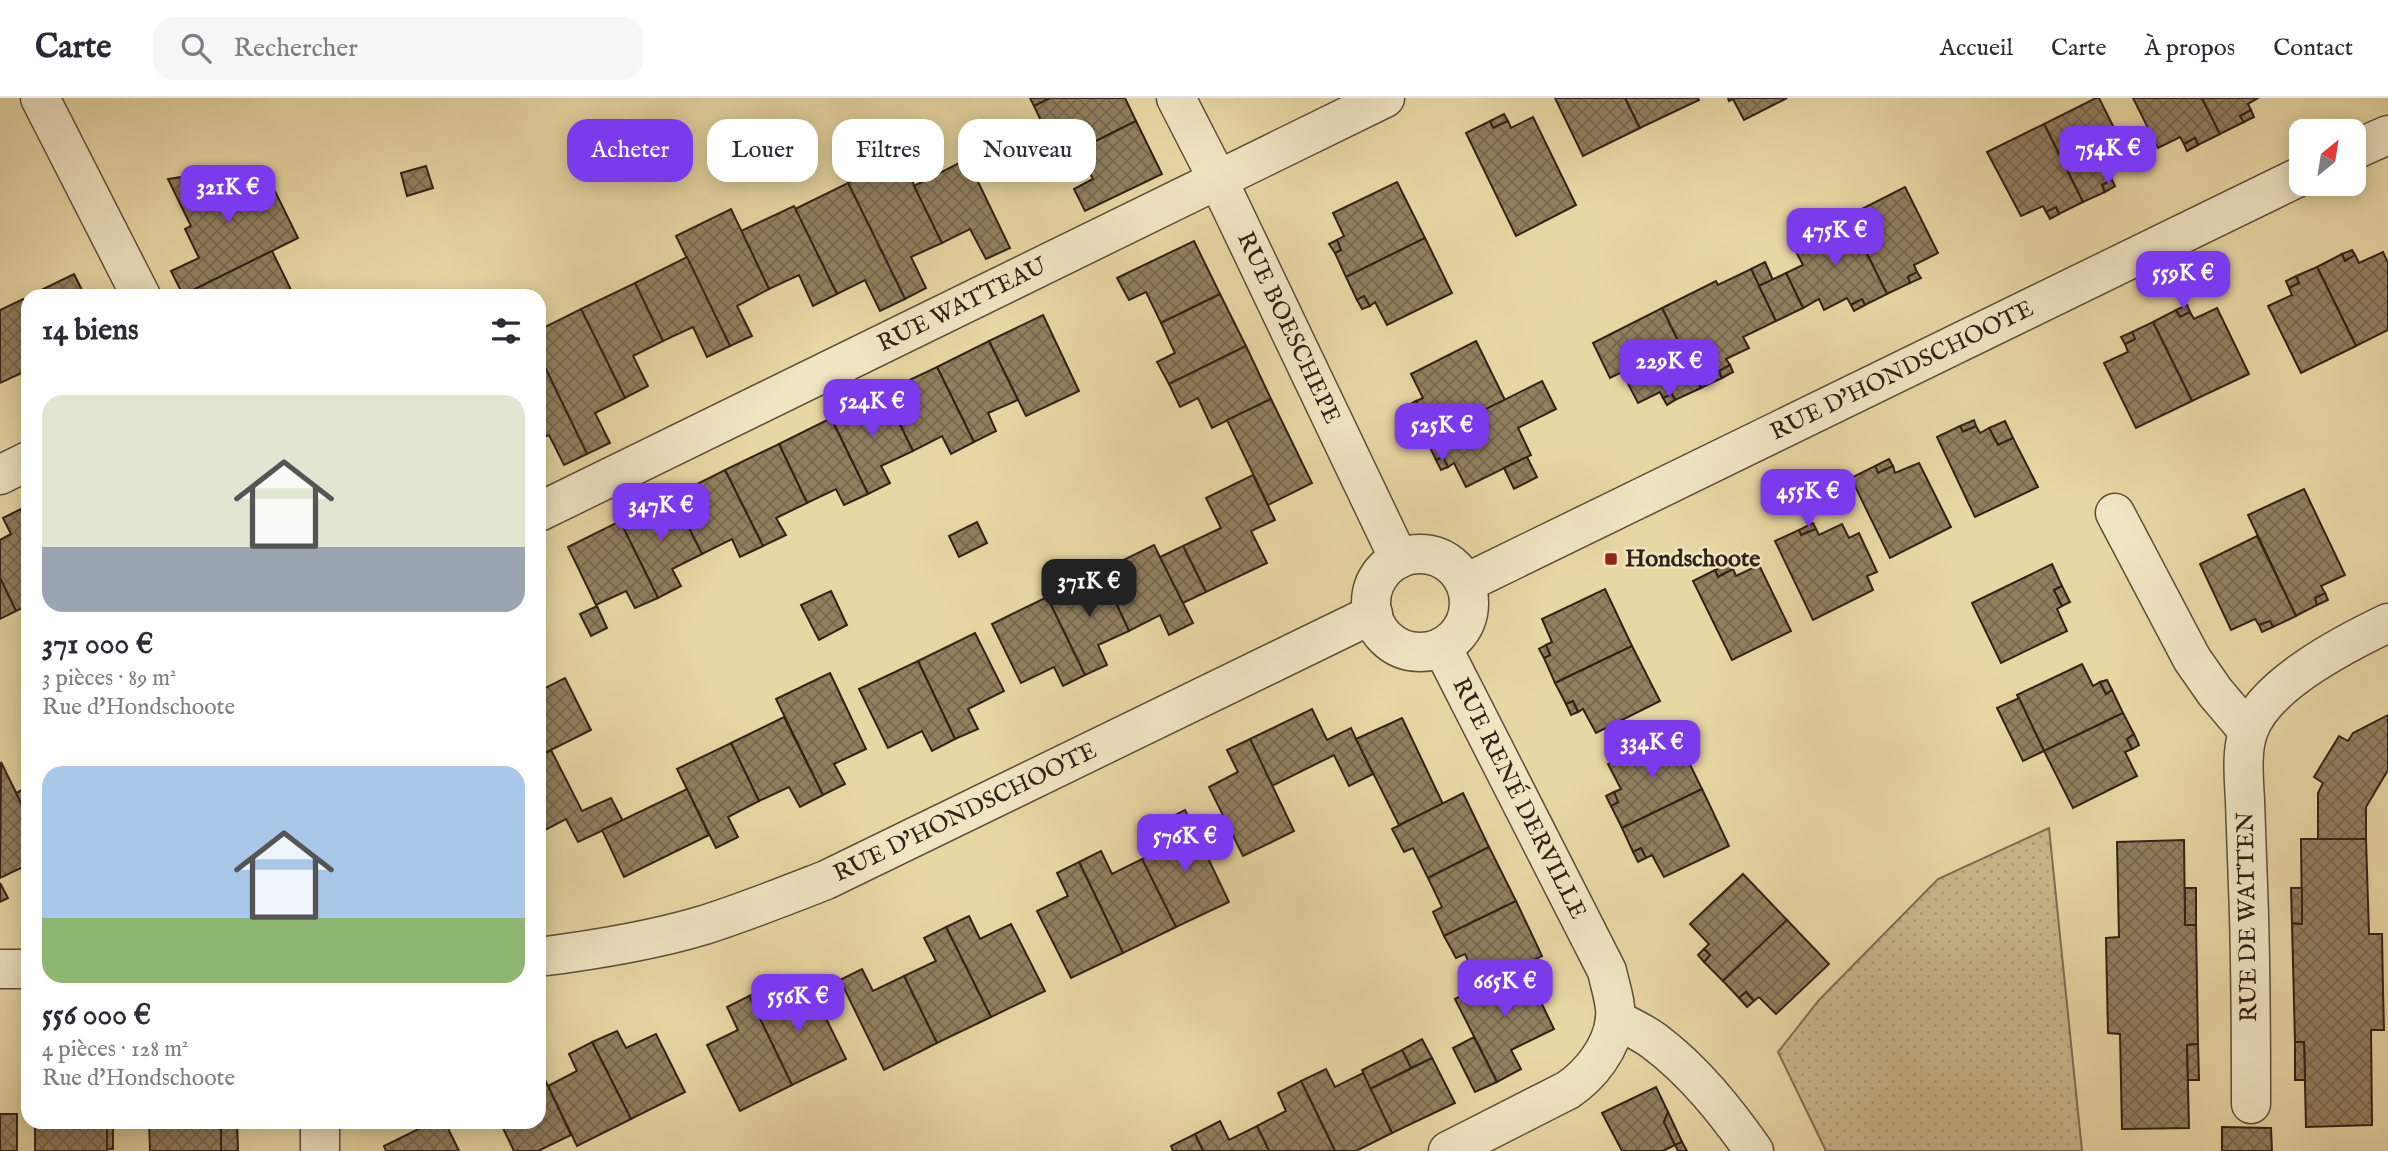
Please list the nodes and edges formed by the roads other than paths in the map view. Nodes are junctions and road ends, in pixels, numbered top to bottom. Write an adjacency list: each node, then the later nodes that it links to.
1 (40, 98): 8 (street)
2 (1176, 98): 6 (street, RUE BOESCHEPE)
3 (1385, 98): 6 (street, RUE WATTEAU)
4 (2388, 135): 5 (street)
5 (2366, 145)
6 (1218, 180): 11 (street, RUE WATTEAU); 13 (street, RUE BOESCHEPE)
7 (2289, 182): 14 (street, RUE D'HONDSCHOOTE)
8 (137, 289)
9 (21, 464): 10 (street)
10 (0, 475)
11 (546, 509)
12 (2115, 513): 18 (street)
13 (1399, 559): 14 (street); 15 (street)
14 (1466, 583): 17 (street)
15 (1373, 614): 17 (street); 19 (street, RUE D'HONDSCHOOTE)
16 (2388, 622): 18 (street, RUE DE WATTEN)
17 (1442, 647): 22 (street, RUE RENÉ DERVILLE)
18 (2248, 731): 23 (street, RUE DE WATTEN)
19 (546, 956)
20 (0, 969): 21 (street)
21 (21, 969)
22 (1615, 1019): 26 (street, RUE RENÉ DERVILLE); 27 (street)
23 (2251, 1104)
24 (320, 1129): 25 (street)
25 (320, 1151)
26 (1448, 1151)
27 (1754, 1151)

